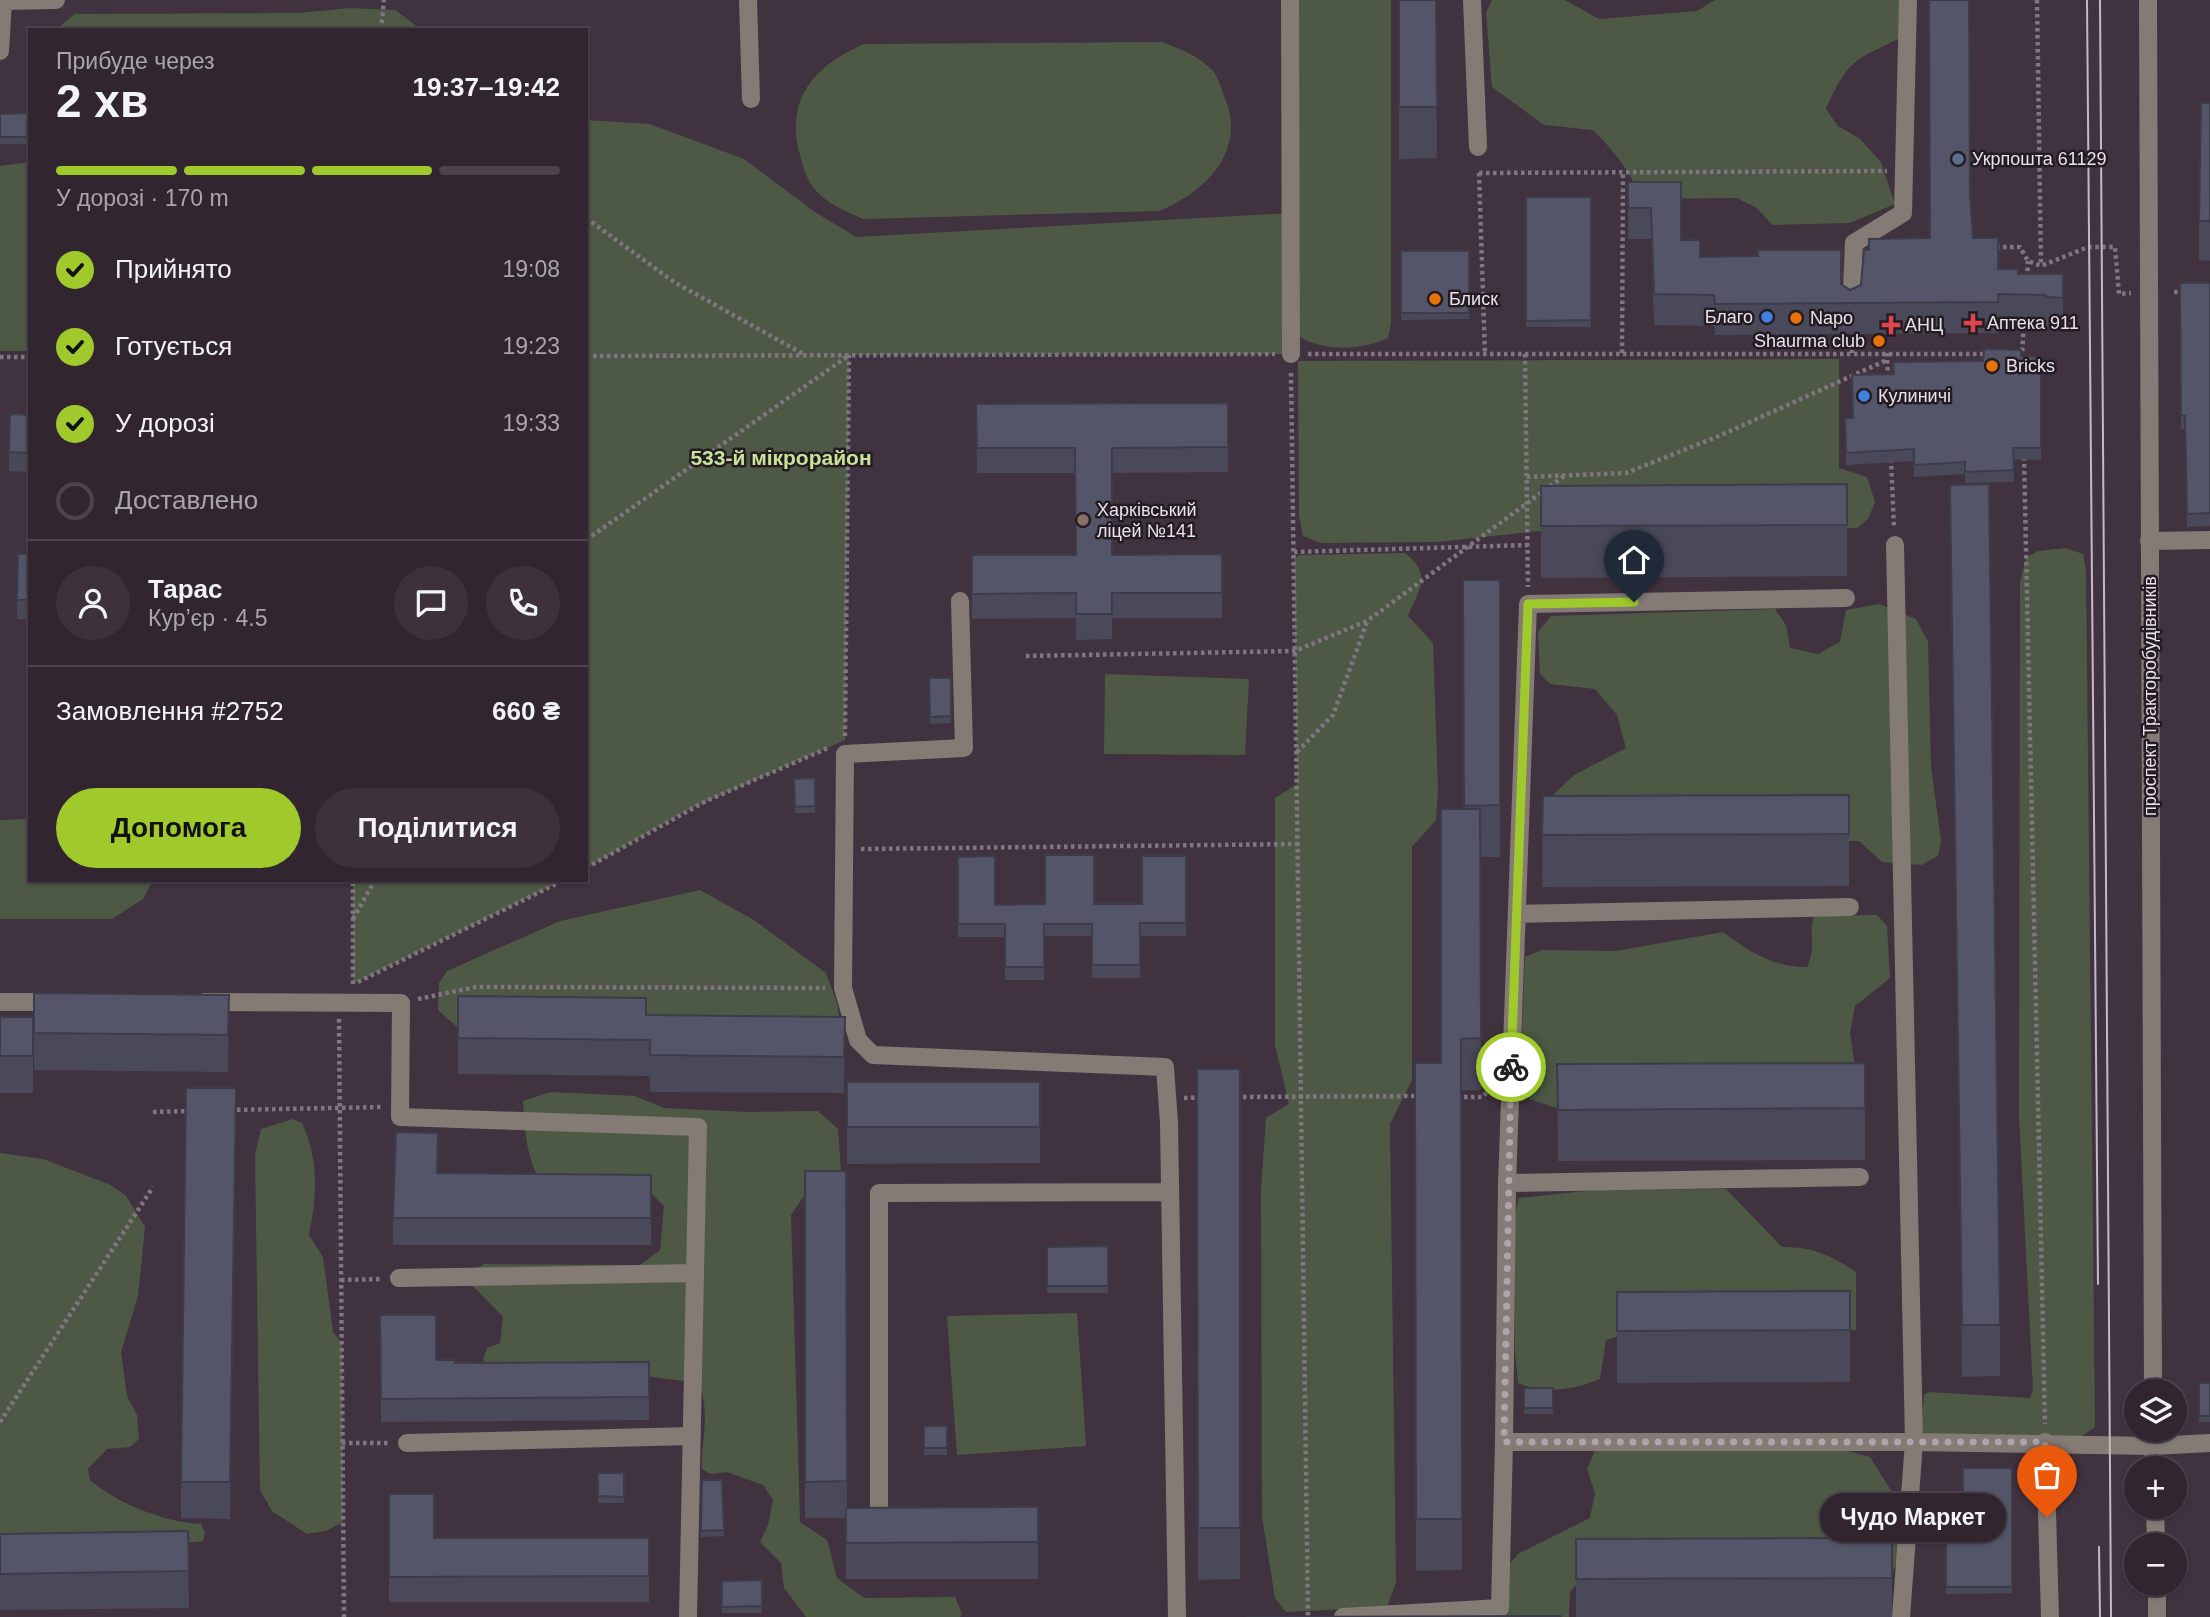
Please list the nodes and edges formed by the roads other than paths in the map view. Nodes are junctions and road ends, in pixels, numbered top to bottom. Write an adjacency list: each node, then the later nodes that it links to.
1 (56, 0): 7 (street)
2 (748, 0): 8 (street)
3 (1290, 0): 11 (street)
4 (1472, 0): 9 (street)
5 (1908, 0): 10 (street)
6 (2148, 0): 13 (street, проспект Тракторобудівників)
7 (0, 51)
8 (751, 99)
9 (1478, 147)
10 (1851, 310)
11 (1291, 354)
12 (2210, 540): 13 (street)
13 (2150, 541): 27 (street, проспект Тракторобудівників)
14 (1895, 545): 32 (street)
15 (1846, 598): 18 (street)
16 (960, 600): 24 (street)
17 (1850, 906): 18 (street)
18 (1517, 914): 23 (street)
19 (0, 1002): 20 (street)
20 (78, 1002)
21 (185, 1002): 25 (street)
22 (1860, 1177): 23 (street)
23 (1507, 1183): 31 (street)
24 (1170, 1192): 36 (street); 39 (street)
25 (695, 1273): 26 (street); 28 (street)
26 (399, 1278)
27 (2153, 1379)
28 (692, 1436): 34 (street); 38 (street)
29 (2124, 1439): 33 (street)
30 (2187, 1441): 35 (street)
31 (1504, 1442): 32 (street); 40 (street)
32 (1914, 1442): 33 (street); 41 (street)
33 (2045, 1442): 42 (street)
34 (407, 1443)
35 (2210, 1443)
36 (879, 1513)
37 (2157, 1596): 43 (street)
38 (688, 1617)
39 (1177, 1617)
40 (1343, 1617)
41 (1901, 1617)
42 (2050, 1617)
43 (2157, 1617)

